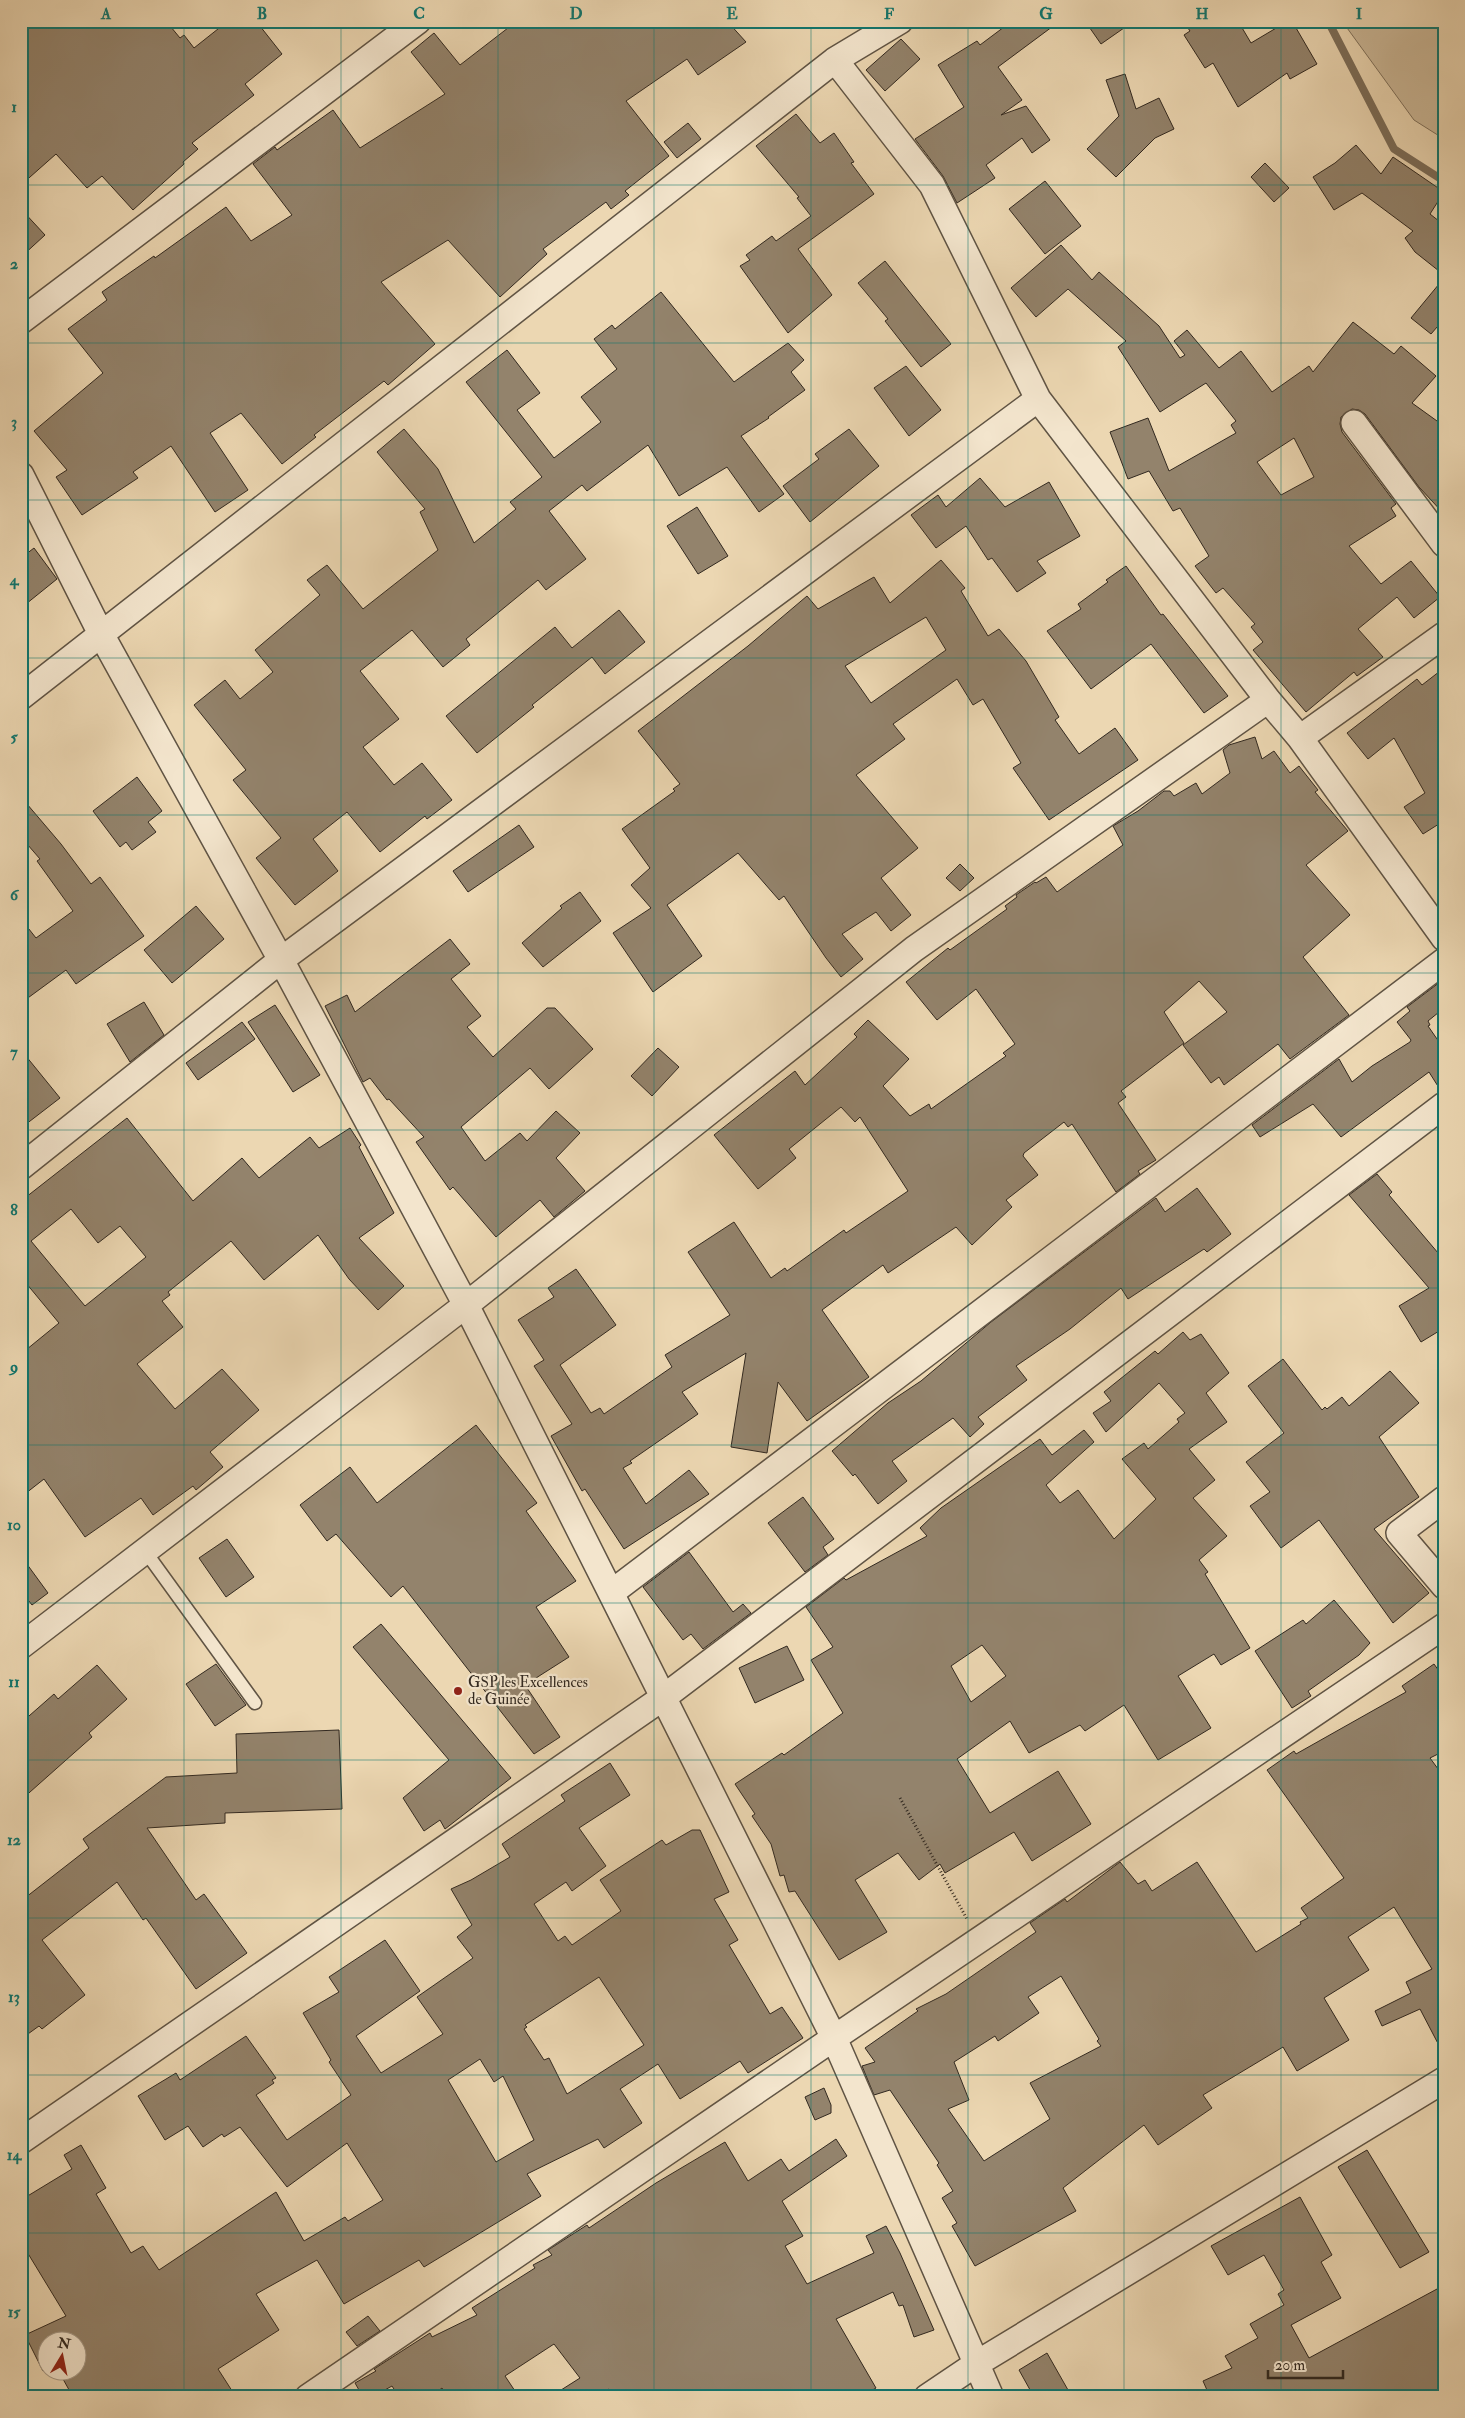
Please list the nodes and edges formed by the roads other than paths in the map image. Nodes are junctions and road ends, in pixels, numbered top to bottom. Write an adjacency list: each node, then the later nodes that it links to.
1 (418, 21): 4 (street)
2 (900, 21): 3 (street)
3 (835, 60): 5 (street); 9 (street)
4 (21, 321)
5 (1038, 399): 12 (street); 15 (street)
6 (1354, 423): 8 (street)
7 (21, 475): 9 (street)
8 (1444, 544)
9 (101, 634): 11 (street); 15 (street)
10 (1444, 635): 13 (street)
11 (21, 697)
12 (1268, 700): 13 (street); 19 (street)
13 (1300, 738): 14 (street)
14 (1444, 938)
15 (282, 960): 18 (street); 19 (street)
16 (1444, 961): 23 (street)
17 (1444, 1105): 26 (street)
18 (21, 1167)
19 (466, 1305): 21 (street); 23 (street)
20 (1444, 1499): 22 (street)
21 (145, 1551): 25 (street); 27 (lane)
22 (1444, 1586)
23 (611, 1593): 26 (street)
24 (1444, 1626): 28 (street)
25 (21, 1646)
26 (664, 1697): 28 (street); 30 (street)
27 (255, 1704)
28 (834, 2038): 31 (street); 32 (street)
29 (1444, 2080): 31 (street)
30 (21, 2141)
31 (976, 2364): 33 (street); 34 (street)
32 (308, 2397)
33 (927, 2397)
34 (991, 2397)

